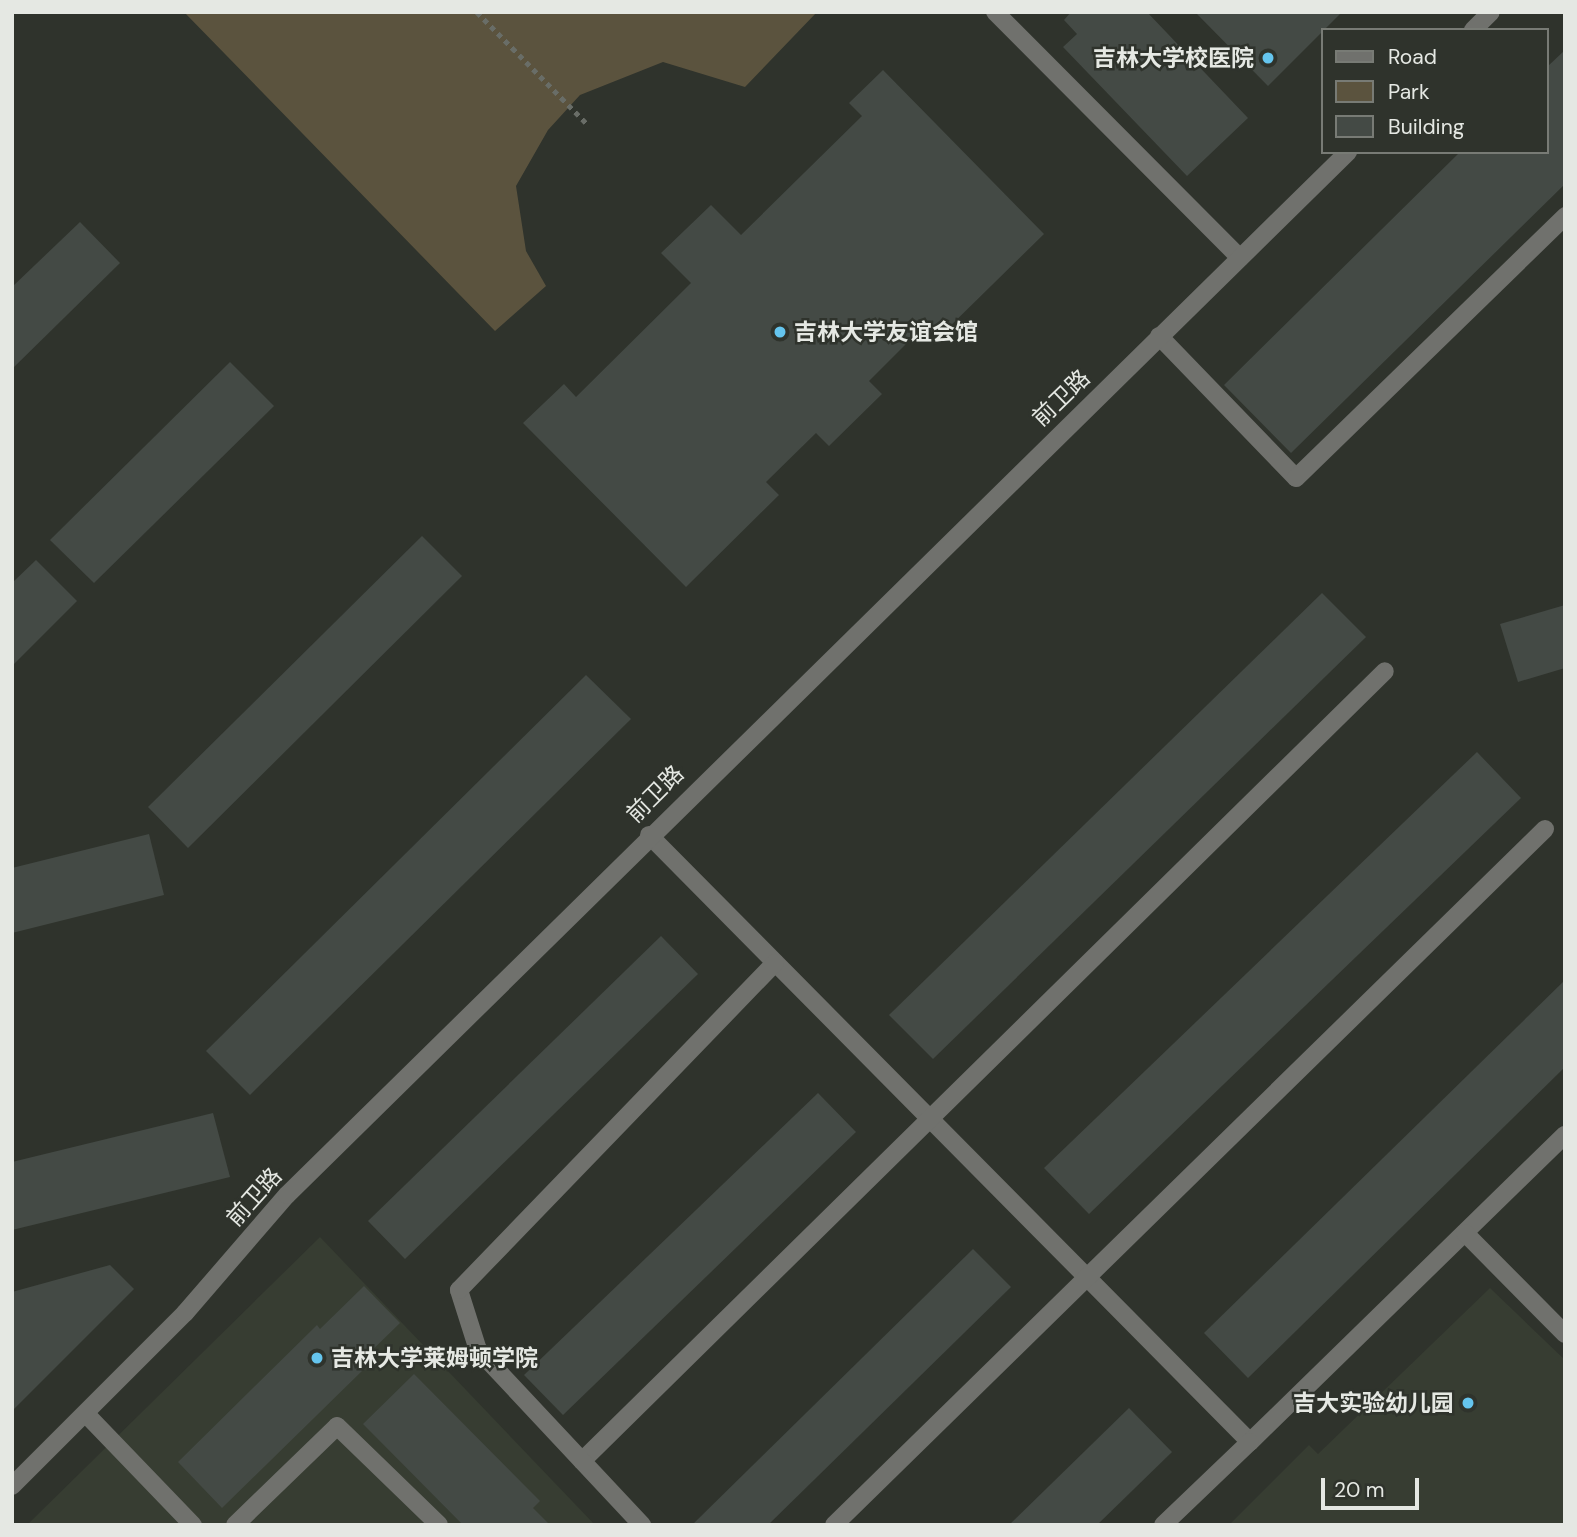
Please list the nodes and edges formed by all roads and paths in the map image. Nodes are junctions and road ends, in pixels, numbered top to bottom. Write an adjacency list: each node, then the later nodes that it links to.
1 (477, 12): 5 (path)
2 (995, 12): 8 (street)
3 (1491, 12): 4 (street)
4 (1476, 28)
5 (588, 125)
6 (1346, 154): 8 (street, 前卫路)
7 (1565, 216): 9 (street)
8 (1240, 258): 9 (street, 前卫路)
9 (1160, 336): 12 (street, 前卫路)
10 (1385, 671): 14 (street)
11 (1545, 829): 17 (street)
12 (649, 835): 13 (street); 19 (street, 前卫路)
13 (775, 963): 14 (street); 21 (street)
14 (930, 1119): 17 (street); 21 (street)
15 (1565, 1135): 16 (street)
16 (1465, 1233): 18 (street); 20 (street)
17 (1087, 1277): 20 (street); 27 (street)
18 (1565, 1334)
19 (86, 1414): 22 (street, 前卫路); 23 (street)
20 (1250, 1442): 28 (street)
21 (582, 1461): 26 (street)
22 (12, 1486)
23 (193, 1525)
24 (234, 1525): 25 (street)
25 (439, 1525)
26 (642, 1525)
27 (834, 1525)
28 (1163, 1525)

